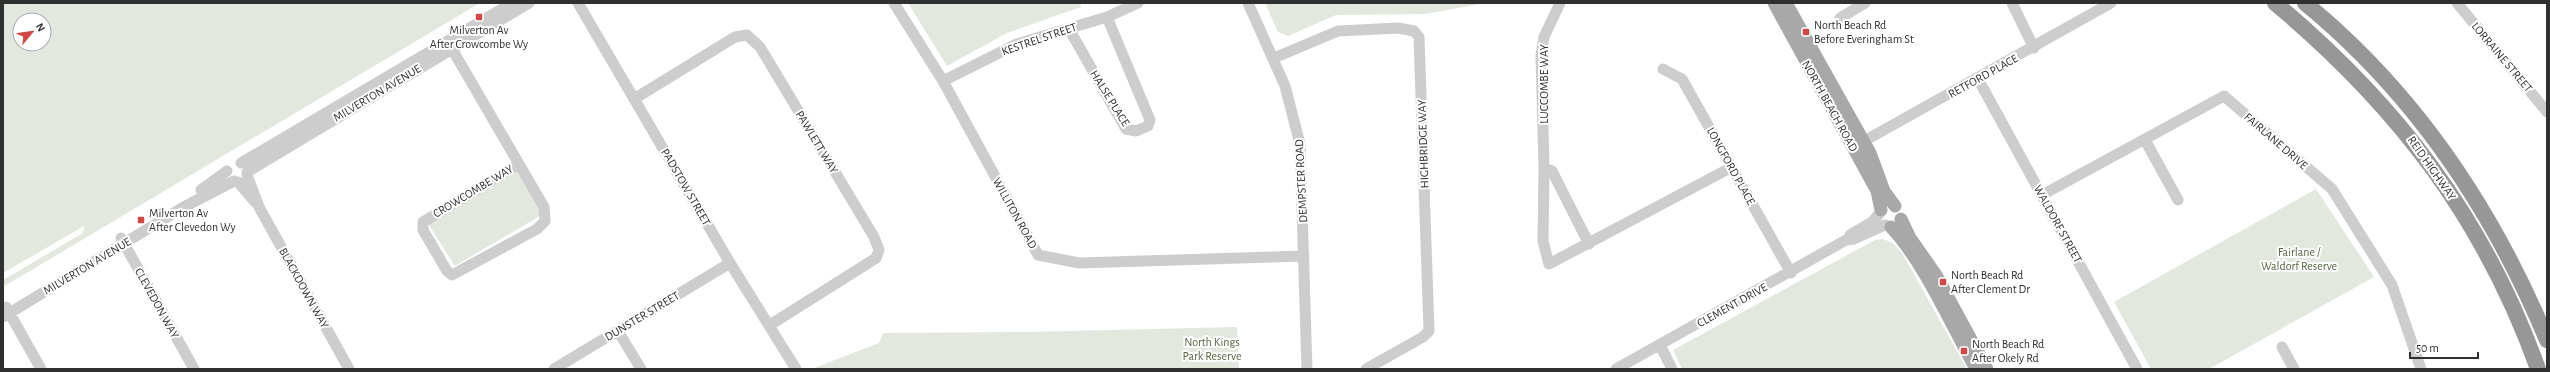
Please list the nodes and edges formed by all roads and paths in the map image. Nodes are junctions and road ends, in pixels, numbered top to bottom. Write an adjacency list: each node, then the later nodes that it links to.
1 (512, 3): 19 (street, MILVERTON AVENUE)
2 (528, 3): 19 (street, MILVERTON AVENUE)
3 (578, 3): 25 (street, PADSTOW STREET)
4 (894, 3): 24 (street, WILLITON ROAD)
5 (1138, 3): 16 (street, KESTREL STREET)
6 (1248, 3): 21 (street, DEMPSTER ROAD)
7 (1560, 3): 31 (street, LUCCOMBE WAY)
8 (1774, 3): 28 (main road, NORTH BEACH ROAD)
9 (1786, 3): 28 (main road, NORTH BEACH ROAD)
10 (1865, 3): 17 (street)
11 (2012, 3): 20 (street)
12 (2111, 3): 20 (street, RETFORD PLACE)
13 (2275, 3): 66 (highway, REID HIGHWAY)
14 (2305, 3): 48 (highway, REID HIGHWAY)
15 (2457, 3): 26 (street, LORRAINE STREET)
16 (1107, 16): 18 (street, KESTREL STREET); 18 (street, HALSE PLACE)
17 (1840, 18)
18 (1069, 29): 24 (street, KESTREL STREET)
19 (450, 45): 29 (street, CROWCOMBE WAY); 33 (street, MILVERTON AVENUE)
20 (2034, 48): 23 (street, RETFORD PLACE)
21 (1274, 58): 42 (street, DEMPSTER ROAD); 58 (street, HIGHBRIDGE WAY)
22 (1663, 69): 30 (street, LONGFORD PLACE)
23 (1978, 79): 28 (street, RETFORD PLACE); 34 (street, WALDORF STREET)
24 (942, 81): 42 (street, WILLITON ROAD)
25 (634, 99): 43 (street, PADSTOW STREET); 46 (street, PAWLETT WAY)
26 (2547, 112)
27 (2145, 140): 34 (street, FAIRLANE DRIVE); 35 (street); 65 (street, FAIRLANE DRIVE)
28 (1858, 144): 36 (main road, NORTH BEACH ROAD); 37 (main road, NORTH BEACH ROAD)
29 (519, 164): 29 (street, CROWCOMBE WAY)
30 (1732, 166): 41 (street, LUCCOMBE WAY); 44 (street, LONGFORD PLACE)
31 (1544, 168): 41 (street); 41 (street, LUCCOMBE WAY)
32 (227, 171): 33 (street, BLACKDOWN WAY); 33 (street, MILVERTON AVENUE); 39 (street, MILVERTON AVENUE)
33 (241, 175): 39 (street, MILVERTON AVENUE); 53 (street, BLACKDOWN WAY)
34 (2042, 195): 63 (street, WALDORF STREET)
35 (2178, 200)
36 (1895, 206): 37 (main road); 38 (main road)
37 (1881, 212): 38 (main road); 40 (street, CLEMENT DRIVE)
38 (1892, 224): 40 (street, CLEMENT DRIVE); 61 (main road); 62 (main road)
39 (122, 240): 45 (street, MILVERTON AVENUE); 52 (street, CLEVEDON WAY)
40 (1846, 240): 44 (street, CLEMENT DRIVE)
41 (1588, 244)
42 (1304, 256): 57 (street, DEMPSTER ROAD)
43 (730, 263): 46 (street, PADSTOW STREET); 47 (street, DUNSTER STREET)
44 (1791, 273): 49 (street, CLEMENT DRIVE)
45 (5, 311): 51 (street)
46 (770, 325): 56 (street, PADSTOW STREET)
47 (618, 331): 54 (street, DUNSTER STREET); 55 (street)
48 (2547, 340)
49 (1660, 345): 59 (street, CLEMENT DRIVE); 60 (street)
50 (2282, 347): 64 (street)
51 (41, 369)
52 (194, 369)
53 (349, 369)
54 (554, 369)
55 (641, 369)
56 (796, 369)
57 (1307, 369)
58 (1366, 369)
59 (1616, 369)
60 (1672, 369)
61 (1976, 369)
62 (1987, 369)
63 (2137, 369)
64 (2294, 369)
65 (2420, 369)
66 (2538, 369)

